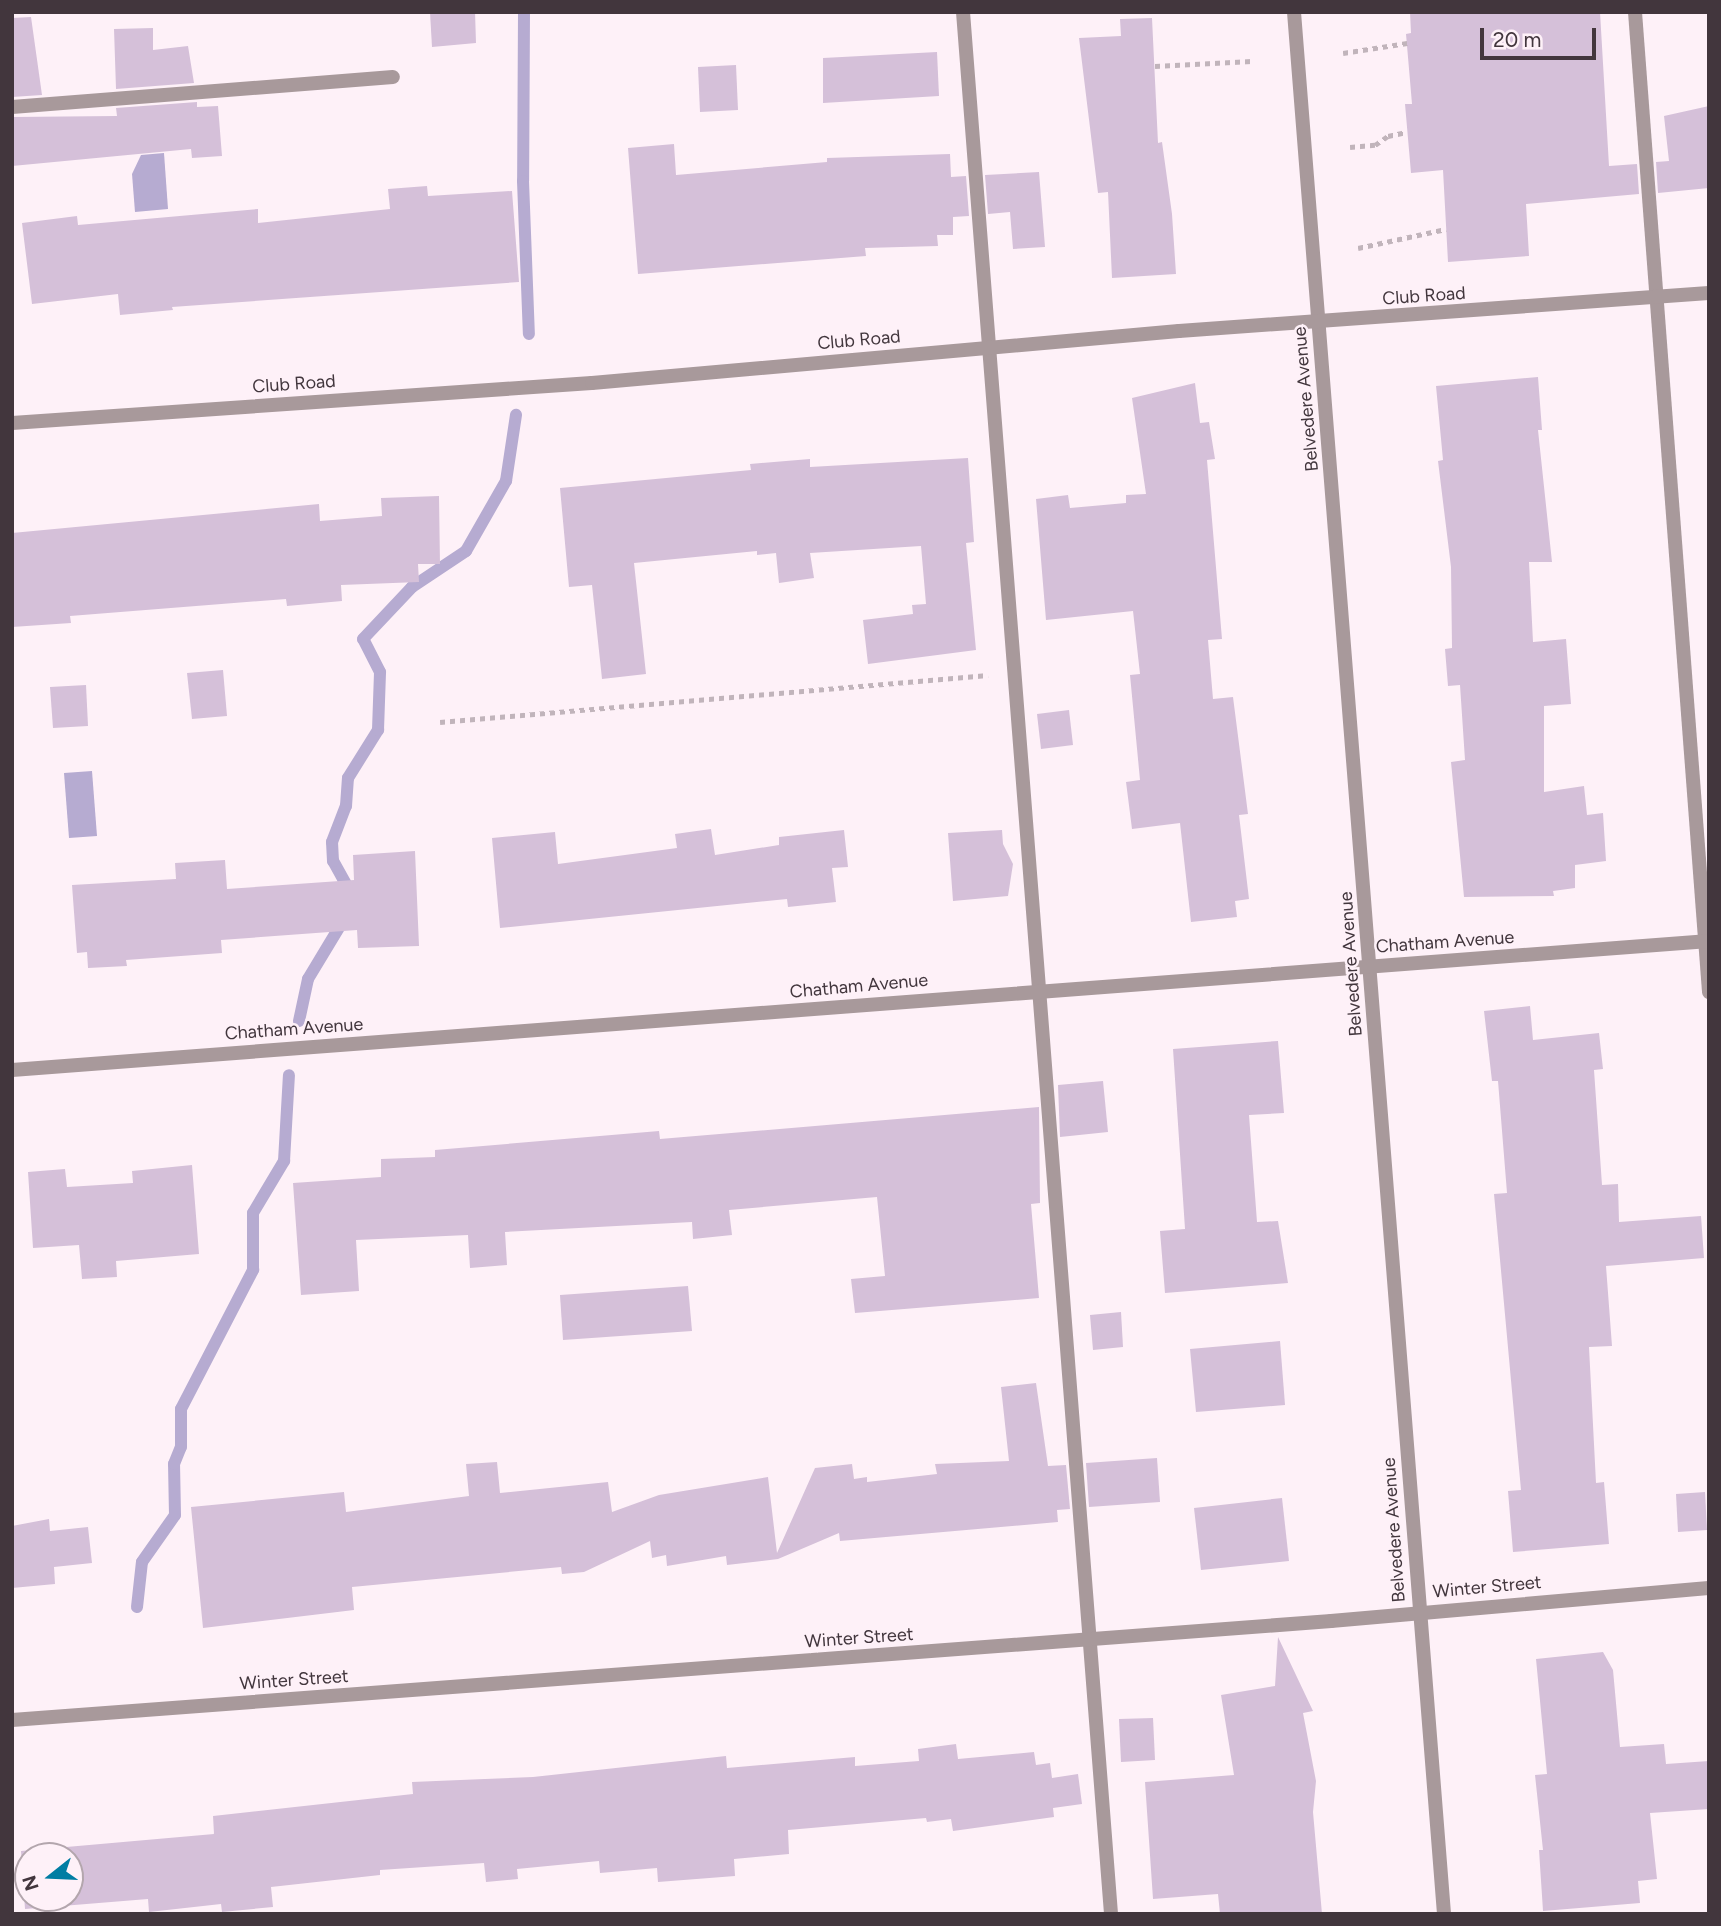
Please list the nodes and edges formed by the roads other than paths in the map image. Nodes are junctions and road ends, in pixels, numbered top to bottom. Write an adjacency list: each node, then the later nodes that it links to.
1 (962, 12): 9 (street)
2 (1294, 12): 8 (street, Belvedere Avenue)
3 (1635, 12): 7 (street)
4 (393, 76): 5 (street)
5 (12, 107)
6 (1709, 293): 7 (street, Club Road)
7 (1656, 297): 8 (street, Club Road); 11 (street)
8 (1319, 323): 9 (street, Club Road); 12 (street, Belvedere Avenue)
9 (989, 347): 10 (street, Club Road); 13 (street)
10 (12, 423)
11 (1707, 941): 12 (street, Chatham Avenue); 14 (street)
12 (1371, 967): 13 (street, Chatham Avenue); 17 (street, Belvedere Avenue)
13 (1038, 991): 15 (street, Chatham Avenue); 18 (street)
14 (1709, 992)
15 (12, 1070)
16 (1709, 1588): 17 (street, Winter Street)
17 (1419, 1613): 18 (street, Winter Street); 21 (street, Belvedere Avenue)
18 (1089, 1640): 19 (street, Winter Street); 20 (street)
19 (12, 1720)
20 (1111, 1914)
21 (1444, 1914)

